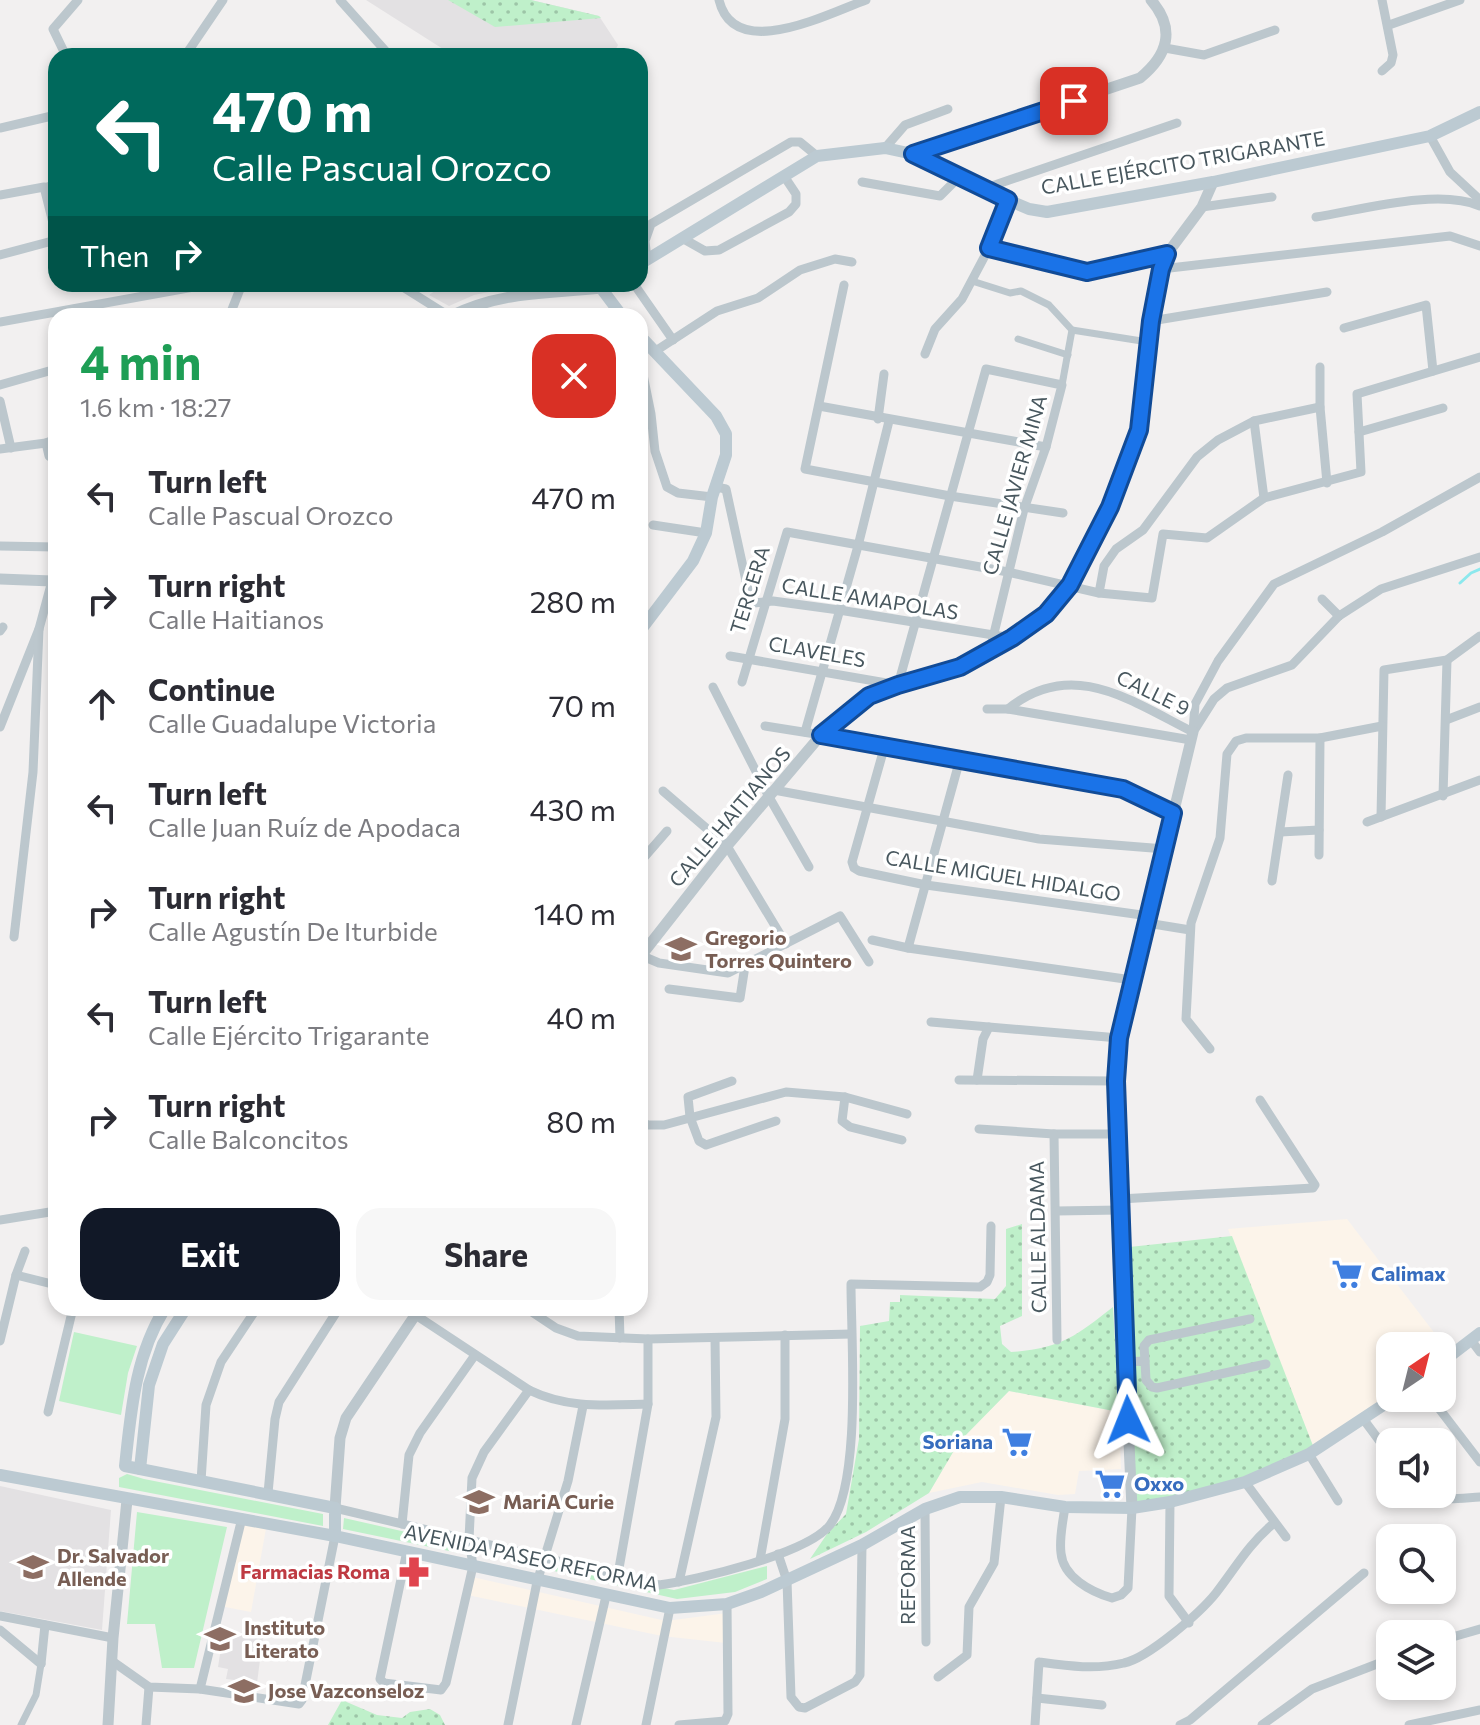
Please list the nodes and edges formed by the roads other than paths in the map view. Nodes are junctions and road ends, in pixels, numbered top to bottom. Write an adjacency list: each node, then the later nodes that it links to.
1 (78, 0): 11 (street)
2 (223, 0): 12 (street)
3 (340, 0): 13 (street)
4 (719, 0): 5 (street)
5 (866, 0)
6 (1151, 0): 14 (street)
7 (1382, 0): 9 (street)
8 (1460, 0): 9 (street)
9 (1389, 25): 15 (street)
10 (1275, 30): 14 (street)
11 (62, 48)
12 (189, 48)
13 (383, 48)
14 (1165, 48): 23 (street)
15 (1382, 71)
16 (948, 109): 22 (street)
17 (1480, 112): 21 (main road, CALLE EJÉRCITO TRIGARANTE)
18 (48, 117): 20 (street)
19 (1177, 123): 31 (street)
20 (0, 128)
21 (1430, 136): 28 (main road, CALLE EJÉRCITO TRIGARANTE); 35 (street)
22 (885, 148): 23 (main road, CALLE EJÉRCITO TRIGARANTE); 24 (main road, CALLE EJÉRCITO TRIGARANTE)
23 (913, 154): 26 (main road, CALLE EJÉRCITO TRIGARANTE)
24 (817, 156): 25 (main road, CALLE EJÉRCITO TRIGARANTE); 40 (street)
25 (784, 176): 41 (main road, CALLE EJÉRCITO TRIGARANTE); 41 (street)
26 (958, 178): 27 (street); 31 (main road, CALLE EJÉRCITO TRIGARANTE)
27 (862, 182)
28 (1213, 182): 34 (main road, CALLE EJÉRCITO TRIGARANTE); 38 (street, CALLE HAITIANOS)
29 (48, 186): 30 (street)
30 (44, 187): 32 (street); 36 (street)
31 (982, 189): 34 (main road, CALLE EJÉRCITO TRIGARANTE)
32 (0, 195)
33 (1272, 197): 38 (street)
34 (1008, 200): 44 (street)
35 (1480, 200)
36 (48, 204)
37 (1480, 206): 39 (street)
38 (1202, 207): 45 (street, CALLE HAITIANOS)
39 (1316, 217)
40 (648, 232)
41 (682, 238): 47 (main road, CALLE EJÉRCITO TRIGARANTE)
42 (48, 240): 46 (street)
43 (1480, 246): 49 (street)
44 (989, 248): 45 (street); 50 (street)
45 (1167, 254): 49 (street, CALLE HAITIANOS)
46 (0, 255)
47 (648, 258)
48 (852, 262): 66 (street)
49 (1161, 269): 61 (street, CALLE HAITIANOS)
50 (972, 281): 64 (street); 70 (street)
51 (844, 285): 81 (street)
52 (173, 292): 57 (street)
53 (411, 292): 58 (street)
54 (540, 292): 59 (street)
55 (640, 292): 66 (street)
56 (1327, 292): 61 (street)
57 (98, 308)
58 (437, 308)
59 (467, 308)
60 (48, 316): 62 (street)
61 (1151, 321): 67 (street, CALLE HAITIANOS)
62 (0, 322)
63 (1344, 328): 75 (street)
64 (1072, 330): 67 (street); 71 (street, CALLE JAVIER MINA)
65 (1018, 339): 71 (street)
66 (673, 340): 69 (street)
67 (1148, 342): 110 (street, CALLE HAITIANOS)
68 (648, 345): 69 (main road)
69 (654, 352): 95 (main road)
70 (925, 354)
71 (1068, 355): 78 (street, CALLE JAVIER MINA)
72 (1480, 357): 75 (street)
73 (1320, 367): 82 (street)
74 (48, 371): 77 (street)
75 (1433, 371): 87 (street)
76 (884, 374): 84 (street)
77 (0, 385)
78 (1062, 385): 88 (street); 90 (street, CALLE JAVIER MINA)
79 (648, 399): 95 (street)
80 (0, 401): 91 (street)
81 (819, 406): 84 (street); 93 (street)
82 (1320, 407): 86 (street); 94 (street)
83 (1443, 408): 87 (street)
84 (878, 419): 85 (street)
85 (889, 421): 88 (street); 93 (street)
86 (1254, 421): 97 (street); 111 (street)
87 (1359, 432): 94 (street)
88 (969, 434): 90 (street); 96 (street)
89 (48, 442): 91 (street)
90 (1046, 447): 98 (street, CALLE JAVIER MINA)
91 (5, 449)
92 (1480, 477): 140 (street)
93 (874, 482): 96 (street); 103 (street)
94 (1327, 483): 97 (street)
95 (714, 492): 101 (main road); 114 (street, CALLE AMAPOLAS)
96 (950, 496): 98 (street); 106 (street)
97 (1264, 498): 111 (street)
98 (1024, 509): 99 (street); 107 (street, CALLE JAVIER MINA)
99 (1063, 513)
100 (653, 525): 101 (street)
101 (706, 533): 117 (main road)
102 (0, 546): 104 (street)
103 (858, 546): 106 (street); 114 (street, TERCERA); 115 (street)
104 (48, 547)
105 (1480, 557): 116 (street)
106 (934, 559): 107 (street); 118 (street)
107 (1008, 572): 110 (street); 120 (street, CALLE JAVIER MINA)
108 (0, 579): 109 (street)
109 (48, 580)
110 (1070, 585): 111 (street); 122 (street, CALLE HAITIANOS)
111 (1099, 593)
112 (1322, 599): 116 (street)
113 (48, 600): 119 (street)
114 (766, 602): 115 (street, CALLE AMAPOLAS); 125 (street, TERCERA)
115 (839, 610): 118 (street, CALLE AMAPOLAS); 127 (street)
116 (1339, 616): 140 (street)
117 (648, 620)
118 (914, 624): 120 (street, CALLE AMAPOLAS); 129 (street)
119 (39, 629): 137 (street); 166 (street)
120 (993, 636): 122 (street, CALLE AMAPOLAS); 123 (street, CALLE JAVIER MINA)
121 (1480, 636): 126 (street)
122 (1012, 638): 123 (street, CALLE HAITIANOS)
123 (990, 650): 129 (street, CALLE HAITIANOS)
124 (730, 656): 125 (street, CLAVELES)
125 (748, 659): 127 (street, CLAVELES); 128 (street, TERCERA)
126 (1447, 660): 134 (street); 136 (street)
127 (821, 671): 129 (street, CLAVELES); 138 (street)
128 (742, 682)
129 (898, 685): 139 (street, CALLE HAITIANOS)
130 (713, 687): 147 (street)
131 (1480, 707): 134 (street)
132 (987, 709): 133 (street)
133 (1008, 709): 140 (street); 140 (street, CALLE 9)
134 (1446, 720): 148 (street)
135 (765, 726): 138 (street)
136 (1382, 726): 141 (street); 151 (street)
137 (0, 727)
138 (805, 732): 139 (street)
139 (821, 735): 142 (street); 147 (street, CALLE HAITIANOS)
140 (1192, 736): 150 (street)
141 (1320, 738): 154 (street); 165 (street)
142 (885, 745): 143 (street); 149 (street)
143 (960, 759): 150 (street); 152 (street)
144 (1288, 775): 156 (street)
145 (1480, 780): 148 (street)
146 (663, 791): 157 (street)
147 (772, 794): 149 (street); 157 (street, CALLE HAITIANOS); 161 (street)
148 (1443, 796): 151 (street)
149 (867, 808): 152 (street); 163 (street, CALLE MIGUEL HIDALGO)
150 (1173, 813): 158 (street)
151 (1381, 817): 153 (street)
152 (942, 822): 158 (street); 163 (street)
153 (1367, 822)
154 (1319, 830): 156 (street); 160 (street)
155 (667, 831): 159 (street)
156 (1280, 832): 162 (street)
157 (727, 846): 168 (street); 169 (street, CALLE HAITIANOS)
158 (1165, 849): 164 (street)
159 (648, 853)
160 (1319, 855)
161 (809, 867)
162 (1272, 881)
163 (926, 885): 164 (street, CALLE MIGUEL HIDALGO); 170 (street)
164 (1148, 920): 165 (street, CALLE MIGUEL HIDALGO); 174 (street)
165 (1190, 930): 179 (street)
166 (14, 937)
167 (872, 940): 170 (street)
168 (786, 944): 172 (street); 173 (street)
169 (648, 946)
170 (908, 948): 174 (street)
171 (648, 959): 173 (street)
172 (869, 962)
173 (745, 966): 175 (street)
174 (1132, 980): 178 (street)
175 (669, 989)
176 (931, 1022): 177 (street)
177 (989, 1027): 178 (street); 181 (street)
178 (1119, 1038): 183 (street)
179 (1210, 1049)
180 (959, 1080): 181 (street)
181 (977, 1080): 183 (street)
182 (732, 1081): 187 (street)
183 (1116, 1081): 192 (street)
184 (845, 1097): 186 (street); 187 (street); 193 (street)
185 (1260, 1100): 194 (street)
186 (907, 1114)
187 (690, 1117): 188 (street); 189 (street)
188 (776, 1121)
189 (648, 1125)
190 (979, 1129): 191 (street)
191 (1054, 1134): 192 (street); 195 (street, CALLE ALDAMA)
192 (1118, 1134): 194 (street)
193 (902, 1140)
194 (1120, 1205): 195 (street); 224 (street)
195 (1056, 1211): 218 (street, CALLE ALDAMA)
196 (48, 1212): 197 (street)
197 (0, 1220)
198 (991, 1226): 212 (street)
199 (25, 1251): 200 (street)
200 (16, 1275): 201 (street); 219 (street)
201 (48, 1283)
202 (71, 1316): 230 (street)
203 (162, 1316): 236 (main road, AVENIDA PASEO REFORMA)
204 (181, 1316): 236 (main road)
205 (252, 1316): 238 (street)
206 (334, 1316): 240 (street)
207 (409, 1316): 248 (street)
208 (421, 1316): 222 (street)
209 (538, 1316): 215 (street)
210 (619, 1316): 215 (street)
211 (1250, 1319): 223 (street)
212 (851, 1334): 213 (street); 259 (street, AVENIDA PASEO REFORMA)
213 (785, 1335): 216 (street); 261 (street)
214 (1475, 1336): 220 (main road); 221 (street)
215 (620, 1338): 217 (street)
216 (715, 1338): 217 (street); 267 (street)
217 (648, 1339): 227 (street)
218 (1057, 1340)
219 (0, 1341)
220 (1456, 1351)
221 (1480, 1352)
222 (475, 1355): 226 (street); 253 (street)
223 (1145, 1361): 224 (street); 225 (street)
224 (1125, 1362): 249 (street)
225 (1266, 1364)
226 (529, 1390): 228 (street); 256 (street)
227 (648, 1404): 228 (street); 264 (street)
228 (583, 1406): 260 (street)
229 (1376, 1411): 232 (main road, AVENIDA PASEO REFORMA)
230 (48, 1412)
231 (1442, 1412): 235 (street)
232 (1364, 1420): 233 (street); 234 (main road, AVENIDA PASEO REFORMA)
233 (1376, 1436)
234 (1309, 1454): 239 (main road, AVENIDA PASEO REFORMA); 245 (street)
235 (1480, 1462)
236 (140, 1469): 238 (main road, AVENIDA PASEO REFORMA)
237 (0, 1475): 244 (main road, AVENIDA PASEO REFORMA)
238 (201, 1481): 240 (main road, AVENIDA PASEO REFORMA)
239 (1245, 1482): 246 (main road, AVENIDA PASEO REFORMA); 252 (street)
240 (268, 1493): 248 (main road, AVENIDA PASEO REFORMA)
241 (1001, 1497): 247 (main road, AVENIDA PASEO REFORMA); 250 (main road, AVENIDA PASEO REFORMA); 282 (street)
242 (1480, 1497): 243 (street)
243 (1456, 1499)
244 (127, 1500): 251 (main road, AVENIDA PASEO REFORMA); 277 (street)
245 (1338, 1501)
246 (1170, 1502): 249 (main road, AVENIDA PASEO REFORMA); 272 (street)
247 (1065, 1507): 249 (main road, AVENIDA PASEO REFORMA); 249 (street)
248 (335, 1508): 253 (street, AVENIDA PASEO REFORMA); 254 (main road)
249 (1132, 1508)
250 (925, 1509): 257 (main road, AVENIDA PASEO REFORMA); 278 (street, REFORMA)
251 (242, 1518): 254 (main road, AVENIDA PASEO REFORMA); 284 (street)
252 (1274, 1523): 255 (street); 272 (street)
253 (402, 1524): 256 (street, AVENIDA PASEO REFORMA)
254 (335, 1536): 258 (main road, AVENIDA PASEO REFORMA); 284 (street)
255 (1286, 1537)
256 (469, 1539): 260 (street, AVENIDA PASEO REFORMA); 262 (street)
257 (862, 1545): 265 (main road, AVENIDA PASEO REFORMA); 265 (street)
258 (407, 1551): 262 (main road, AVENIDA PASEO REFORMA); 262 (street)
259 (778, 1554): 261 (street, AVENIDA PASEO REFORMA); 265 (street)
260 (545, 1558): 264 (street, AVENIDA PASEO REFORMA); 266 (street)
261 (760, 1560): 267 (street, AVENIDA PASEO REFORMA)
262 (473, 1566): 266 (main road, AVENIDA PASEO REFORMA)
263 (1364, 1573): 296 (street)
264 (618, 1574): 267 (street, AVENIDA PASEO REFORMA)
265 (787, 1581): 269 (main road, AVENIDA PASEO REFORMA)
266 (537, 1582): 268 (main road, AVENIDA PASEO REFORMA); 291 (street)
267 (679, 1582)
268 (606, 1596): 270 (main road, AVENIDA PASEO REFORMA); 292 (street)
269 (727, 1604): 270 (main road, AVENIDA PASEO REFORMA); 294 (street)
270 (670, 1608): 293 (street)
271 (0, 1616): 273 (street)
272 (1189, 1623): 285 (street)
273 (45, 1625): 277 (street); 280 (street)
274 (1480, 1629): 276 (street)
275 (0, 1630): 280 (street)
276 (1456, 1636)
277 (113, 1638): 279 (street)
278 (926, 1642)
279 (112, 1661): 283 (street); 289 (street)
280 (41, 1664): 288 (street)
281 (1376, 1664): 297 (street)
282 (938, 1677)
283 (149, 1687): 284 (street); 290 (street)
284 (200, 1689)
285 (1037, 1698): 286 (street); 295 (street)
286 (1102, 1705)
287 (1480, 1710): 298 (street)
288 (21, 1725)
289 (108, 1725)
290 (146, 1725)
291 (508, 1725)
292 (576, 1725)
293 (646, 1725)
294 (679, 1725)
295 (1035, 1725)
296 (1180, 1725)
297 (1262, 1725)
298 (1409, 1725)

